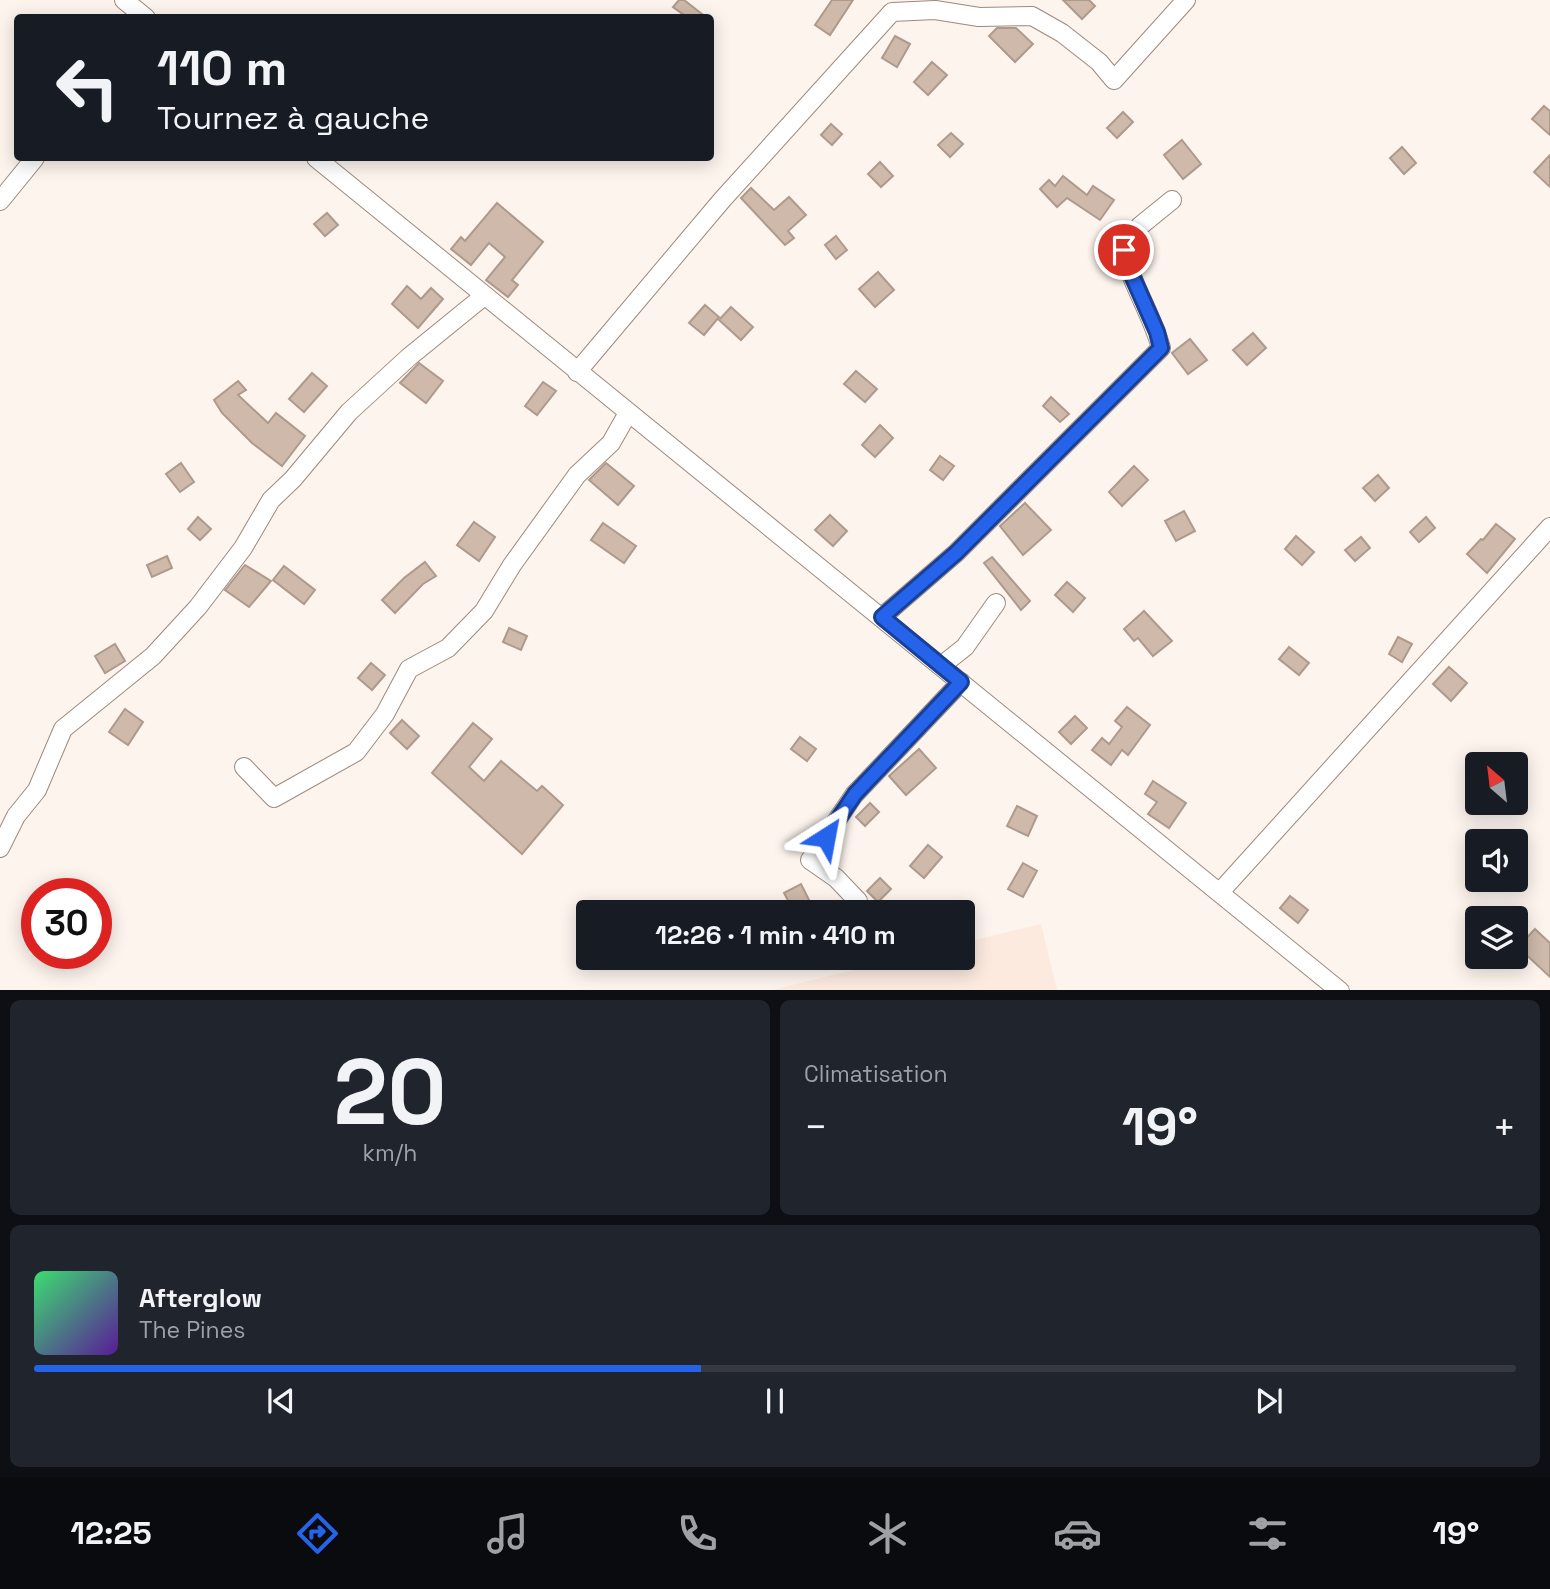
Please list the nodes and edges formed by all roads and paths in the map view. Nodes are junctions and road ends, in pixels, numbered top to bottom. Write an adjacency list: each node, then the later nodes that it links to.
1 (124, 0): 3 (street)
2 (1186, 0): 9 (street)
3 (141, 14)
4 (33, 161): 7 (street)
5 (320, 161): 8 (street)
6 (1172, 200): 13 (street)
7 (0, 201)
8 (484, 296): 9 (street); 17 (street)
9 (577, 372): 10 (street)
10 (628, 413): 13 (street); 16 (street)
11 (1550, 527): 18 (street)
12 (996, 603): 14 (street)
13 (882, 617): 14 (street)
14 (941, 666): 15 (street)
15 (961, 682): 18 (street); 19 (street)
16 (244, 767)
17 (0, 848)
18 (1220, 892): 20 (street)
19 (857, 900)
20 (1340, 990)

